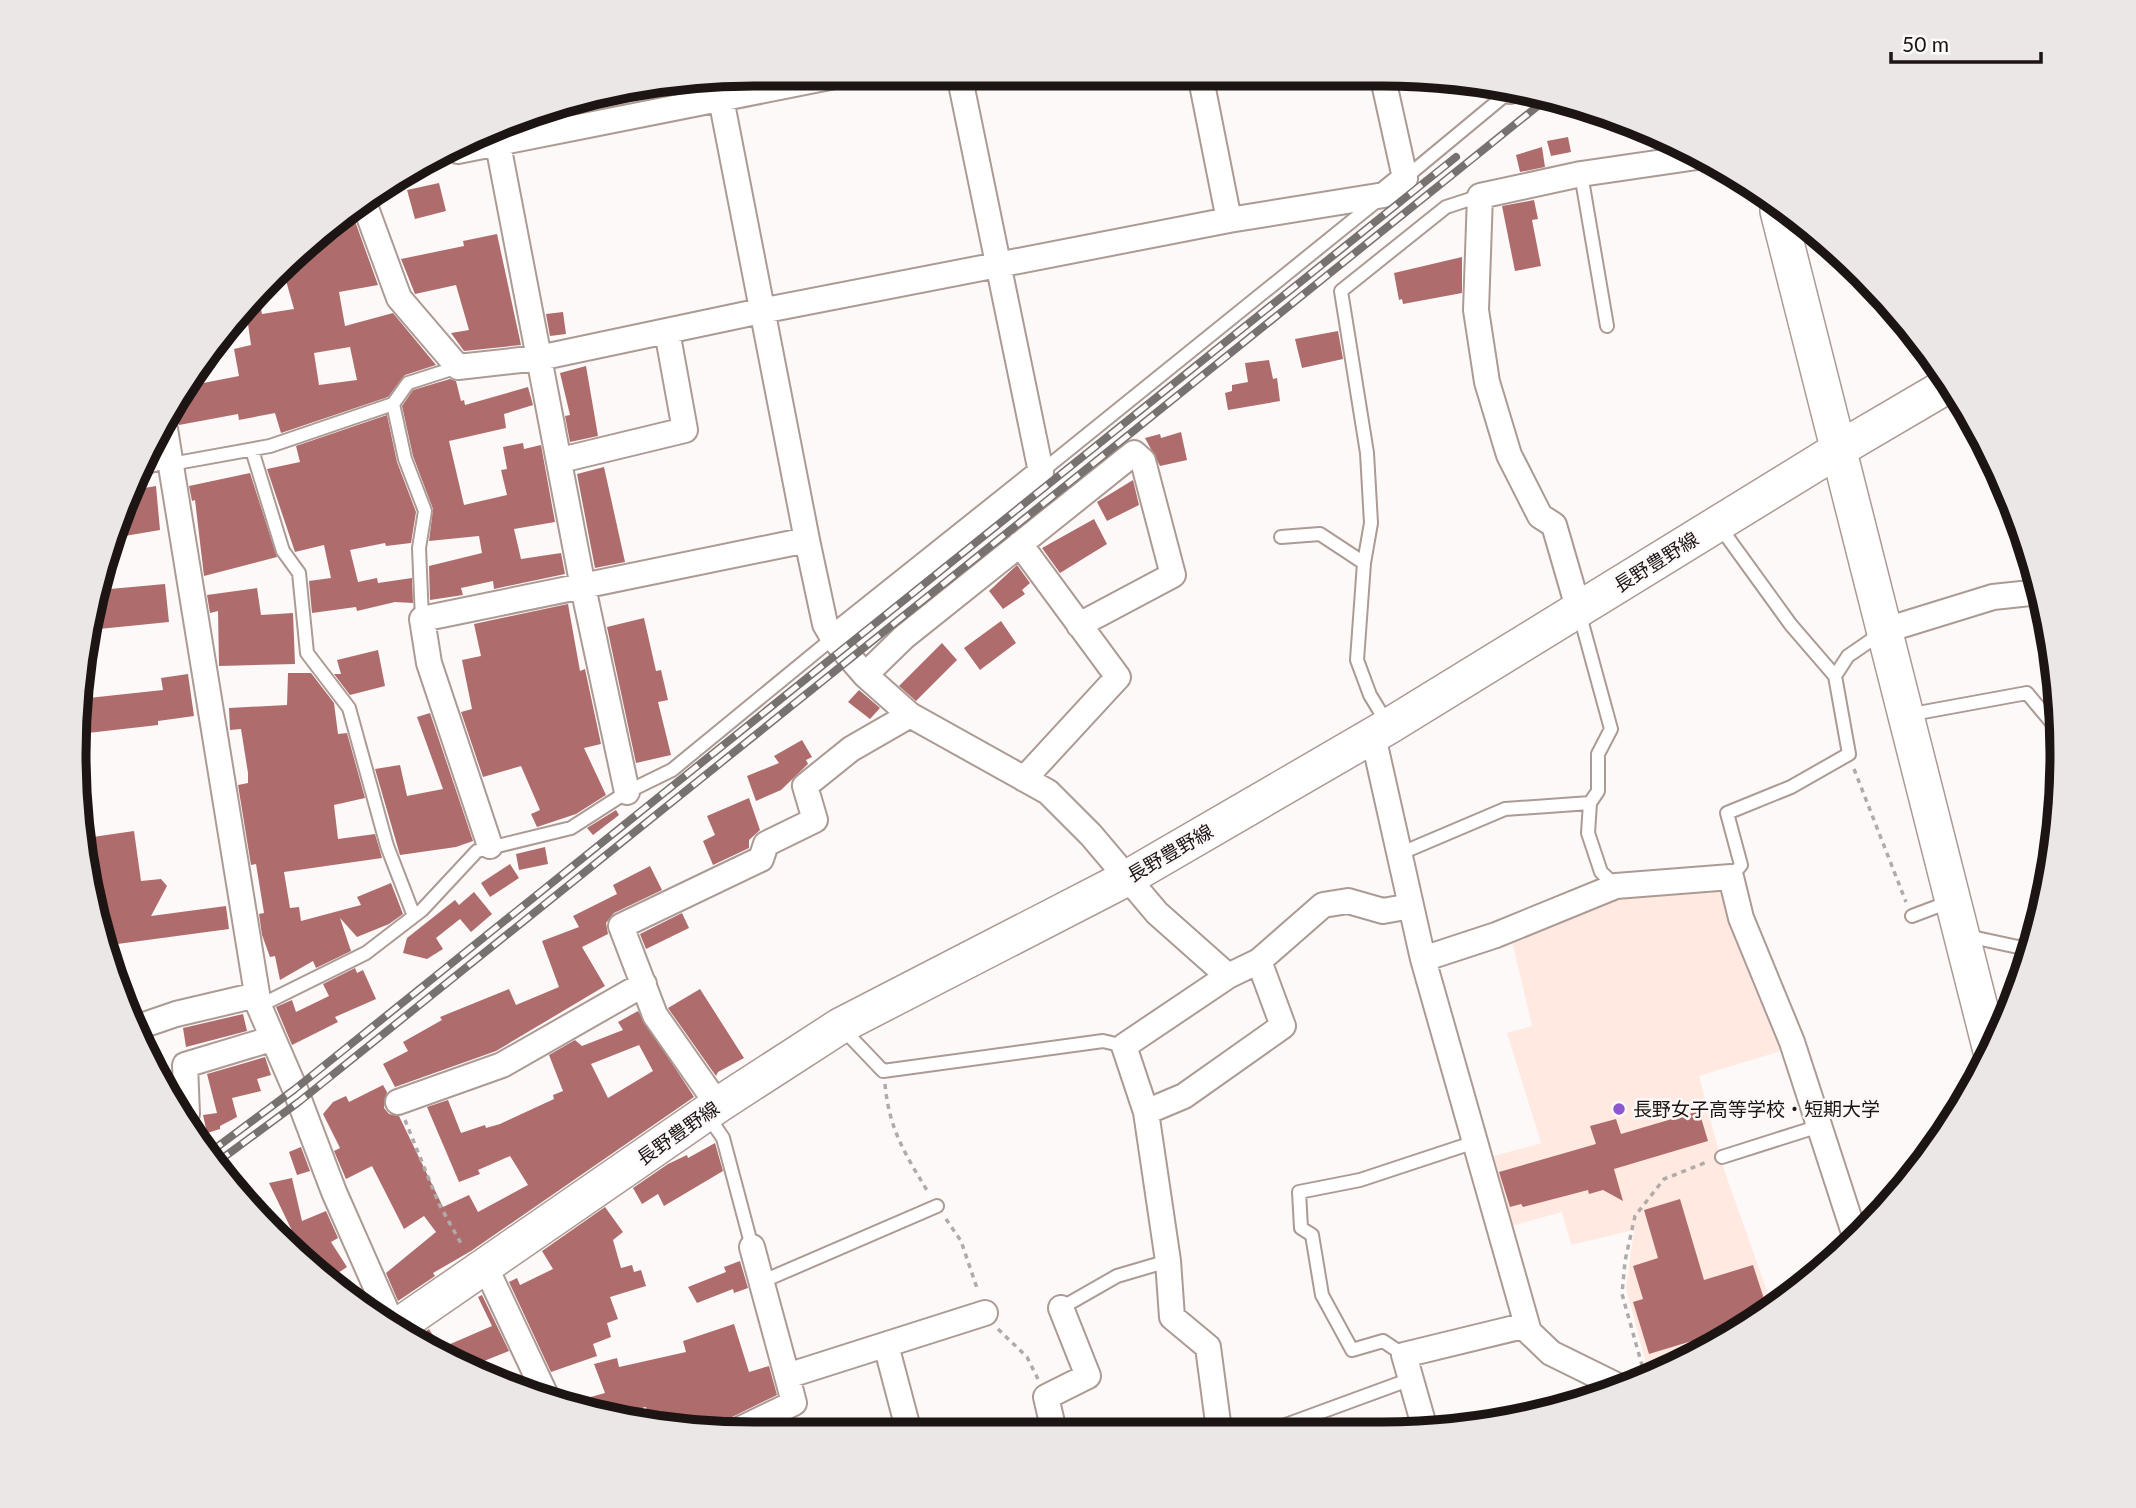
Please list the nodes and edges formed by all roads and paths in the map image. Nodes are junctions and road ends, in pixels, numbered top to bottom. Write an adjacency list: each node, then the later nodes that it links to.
1 (961, 86): 15 (street)
2 (1202, 86): 14 (street)
3 (1385, 86): 9 (street)
4 (719, 88): 6 (street); 16 (street)
5 (1500, 97): 9 (lane)
6 (497, 139): 19 (street)
7 (1685, 159): 8 (street)
8 (1581, 174): 11 (street); 17 (lane)
9 (1405, 178): 10 (street)
10 (1384, 195): 14 (street); 28 (lane)
11 (1480, 196): 33 (lane); 36 (street)
12 (367, 210): 20 (street)
13 (1781, 218): 24 (main road)
14 (1229, 220): 15 (street)
15 (998, 265): 16 (street); 28 (street)
16 (761, 311): 18 (street); 31 (street)
17 (1607, 326)
18 (667, 331): 19 (street); 27 (street)
19 (539, 358): 20 (street); 27 (street)
20 (458, 368): 22 (lane)
21 (1942, 389): 24 (main road, 長野豊野線)
22 (393, 404): 25 (lane); 37 (lane)
23 (164, 441): 26 (street)
24 (1841, 447): 29 (main road, 長野豊野線); 39 (main road)
25 (252, 450): 26 (lane); 58 (lane)
26 (162, 460): 66 (street)
27 (561, 460): 34 (street)
28 (1041, 472): 40 (street)
29 (1718, 524): 36 (main road, 長野豊野線); 42 (lane)
30 (1281, 537): 33 (lane)
31 (807, 540): 34 (street); 40 (street)
32 (1020, 544): 38 (street); 38 (street); 41 (street)
33 (1364, 563): 46 (lane)
34 (583, 587): 37 (street); 49 (street)
35 (2030, 593): 39 (street)
36 (1579, 611): 46 (main road, 長野豊野線); 50 (lane)
37 (422, 619): 51 (street)
38 (1079, 625): 48 (street)
39 (1886, 630): 42 (lane); 44 (main road)
40 (833, 638): 41 (street); 49 (lane)
41 (865, 674): 43 (street)
42 (1835, 676): 47 (lane)
43 (911, 715): 48 (street); 65 (street)
44 (1907, 715): 45 (lane); 56 (main road)
45 (2049, 720)
46 (1381, 731): 52 (street); 53 (main road, 長野豊野線)
47 (1849, 754): 54 (lane); 59 (path)
48 (1024, 779): 53 (street)
49 (627, 792): 51 (lane)
50 (1590, 803): 52 (lane); 55 (lane)
51 (490, 846): 58 (lane)
52 (1399, 854): 57 (street)
53 (1129, 877): 64 (street); 68 (main road, 長野豊野線)
54 (1731, 877): 55 (street); 77 (street)
55 (1616, 886): 62 (street)
56 (1953, 900): 59 (lane); 60 (main road)
57 (1411, 906): 62 (street); 63 (street)
58 (414, 916): 66 (lane)
59 (1912, 916)
60 (1963, 935): 61 (lane); 69 (main road)
61 (2022, 946)
62 (1423, 960): 78 (street)
63 (1259, 961): 64 (street); 76 (street)
64 (1228, 975): 71 (street)
65 (644, 984): 73 (street); 75 (street)
66 (258, 1000): 67 (street); 70 (street)
67 (144, 1025)
68 (840, 1026): 72 (lane); 75 (main road, 長野豊野線)
69 (1987, 1036)
70 (271, 1039): 74 (street); 87 (street)
71 (1124, 1046): 72 (lane); 76 (street)
72 (883, 1071): 80 (path)
73 (398, 1102): 84 (path)
74 (187, 1107)
75 (712, 1109): 82 (lane); 84 (main road, 長野豊野線)
76 (1146, 1112): 83 (street)
77 (1819, 1122): 79 (lane); 81 (street)
78 (1475, 1142): 90 (street); 92 (lane)
79 (1722, 1157): 93 (path)
80 (937, 1206): 85 (lane); 88 (path)
81 (1853, 1229)
82 (752, 1248): 85 (street)
83 (1168, 1261): 86 (lane); 103 (street)
84 (482, 1271): 89 (main road, 長野豊野線); 97 (street)
85 (761, 1282): 94 (street)
86 (1061, 1308): 98 (street)
87 (388, 1313)
88 (985, 1313): 91 (street); 98 (path)
89 (403, 1323)
90 (1527, 1325): 92 (street); 96 (street)
91 (886, 1345): 94 (street); 101 (street)
92 (1404, 1355): 95 (street)
93 (1643, 1369)
94 (787, 1376): 100 (street)
95 (1411, 1379): 99 (street); 104 (lane)
96 (1610, 1382)
97 (542, 1388)
98 (1046, 1397): 102 (street)
99 (1423, 1421)
100 (755, 1422)
101 (906, 1422)
102 (1052, 1422)
103 (1218, 1422)
104 (1294, 1422)

